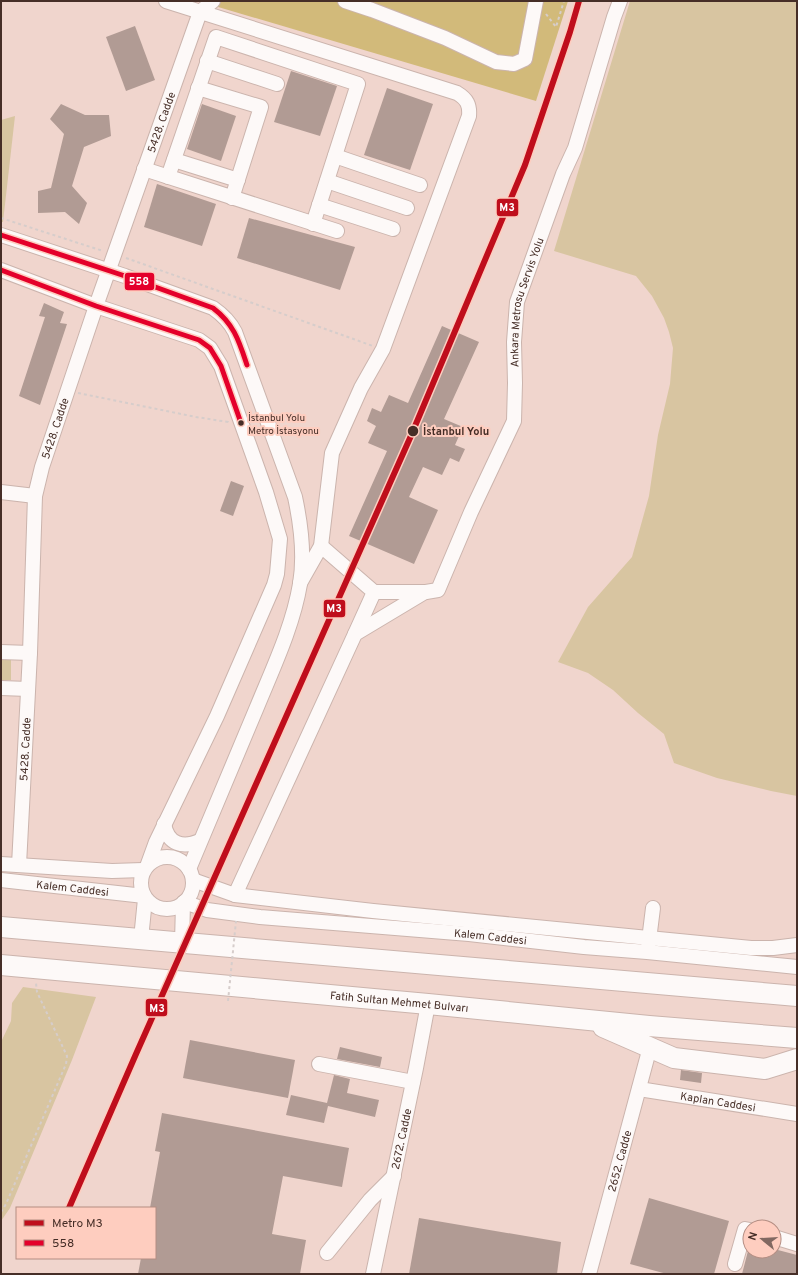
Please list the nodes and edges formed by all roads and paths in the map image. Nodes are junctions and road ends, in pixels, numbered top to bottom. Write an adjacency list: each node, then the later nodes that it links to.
1 (166, 1): 7 (street)
2 (213, 1): 7 (street)
3 (345, 1): 4 (street)
4 (536, 1): 5 (path)
5 (564, 1)
6 (620, 1): 39 (street, Ankara Metrosu Servis Yolu)
7 (200, 12): 13 (street, 5428. Cadde); 31 (street)
8 (207, 61): 9 (street); 10 (street); 11 (street)
9 (277, 84)
10 (198, 88): 12 (street); 15 (street)
11 (335, 156): 16 (street); 17 (street)
12 (174, 160): 14 (street); 15 (street)
13 (144, 169): 14 (street); 29 (street, 5428. Cadde)
14 (168, 177): 18 (street)
15 (238, 180): 18 (street)
16 (327, 182): 19 (street); 20 (street)
17 (420, 185)
18 (232, 198): 22 (street)
19 (319, 205): 22 (street); 23 (street)
20 (408, 208)
21 (1, 218): 26 (path)
22 (313, 224): 24 (street)
23 (393, 229)
24 (337, 231)
25 (1, 235): 29 (street)
26 (82, 246)
27 (130, 259): 31 (path)
28 (1, 270): 30 (street)
29 (109, 271): 30 (street, 5428. Cadde); 37 (street)
30 (96, 306): 32 (street, 5428. Cadde); 45 (street)
31 (383, 349): 36 (street)
32 (68, 391): 33 (path); 35 (street, 5428. Cadde)
33 (229, 427)
34 (1, 492): 35 (street)
35 (36, 496): 42 (street, 5428. Cadde)
36 (321, 546): 37 (street); 38 (street)
37 (300, 583): 46 (street)
38 (374, 592): 39 (street); 40 (street)
39 (426, 592): 40 (street)
40 (355, 634): 52 (street)
41 (1, 652): 42 (street)
42 (30, 653): 44 (street, 5428. Cadde)
43 (1, 688): 44 (street)
44 (28, 689): 48 (street, 5428. Cadde)
45 (164, 824): 46 (street); 49 (street)
46 (200, 841): 50 (street)
47 (1, 864): 48 (street, Kalem Caddesi)
48 (19, 865): 49 (street, Kalem Caddesi)
49 (146, 867): 50 (street); 53 (street)
50 (191, 874): 52 (street, Kalem Caddesi); 54 (street)
51 (1, 880): 53 (street, Kalem Caddesi)
52 (235, 895): 60 (street, Kalem Caddesi)
53 (144, 897): 54 (street); 58 (street)
54 (183, 903): 59 (street); 60 (street, Kalem Caddesi)
55 (653, 908): 60 (street)
56 (236, 921): 66 (path, bridge)
57 (1, 927): 58 (highway)
58 (141, 940): 59 (highway)
59 (182, 943): 65 (highway)
60 (648, 945): 61 (street, Kalem Caddesi); 63 (street, Kalem Caddesi)
61 (797, 946)
62 (1, 965): 64 (highway, Fatih Sultan Mehmet Bulvarı)
63 (797, 967)
64 (34, 968): 67 (highway, Fatih Sultan Mehmet Bulvarı); 77 (path)
65 (797, 996)
66 (228, 1001)
67 (428, 1004): 68 (highway, Fatih Sultan Mehmet Bulvarı); 73 (street, 2672. Cadde)
68 (585, 1020): 69 (highway, Fatih Sultan Mehmet Bulvarı); 70 (highway)
69 (797, 1038)
70 (650, 1047): 71 (highway); 74 (street, 2652. Cadde)
71 (797, 1058)
72 (319, 1064): 73 (street)
73 (413, 1082): 76 (street, 2672. Cadde)
74 (639, 1089): 75 (street, Kaplan Caddesi); 84 (street, 2652. Cadde)
75 (797, 1114)
76 (394, 1176): 81 (street); 83 (street, 2672. Cadde)
77 (1, 1212)
78 (742, 1239): 82 (street)
79 (782, 1239): 80 (street)
80 (797, 1244)
81 (327, 1253)
82 (734, 1264)
83 (373, 1274)
84 (589, 1274)

